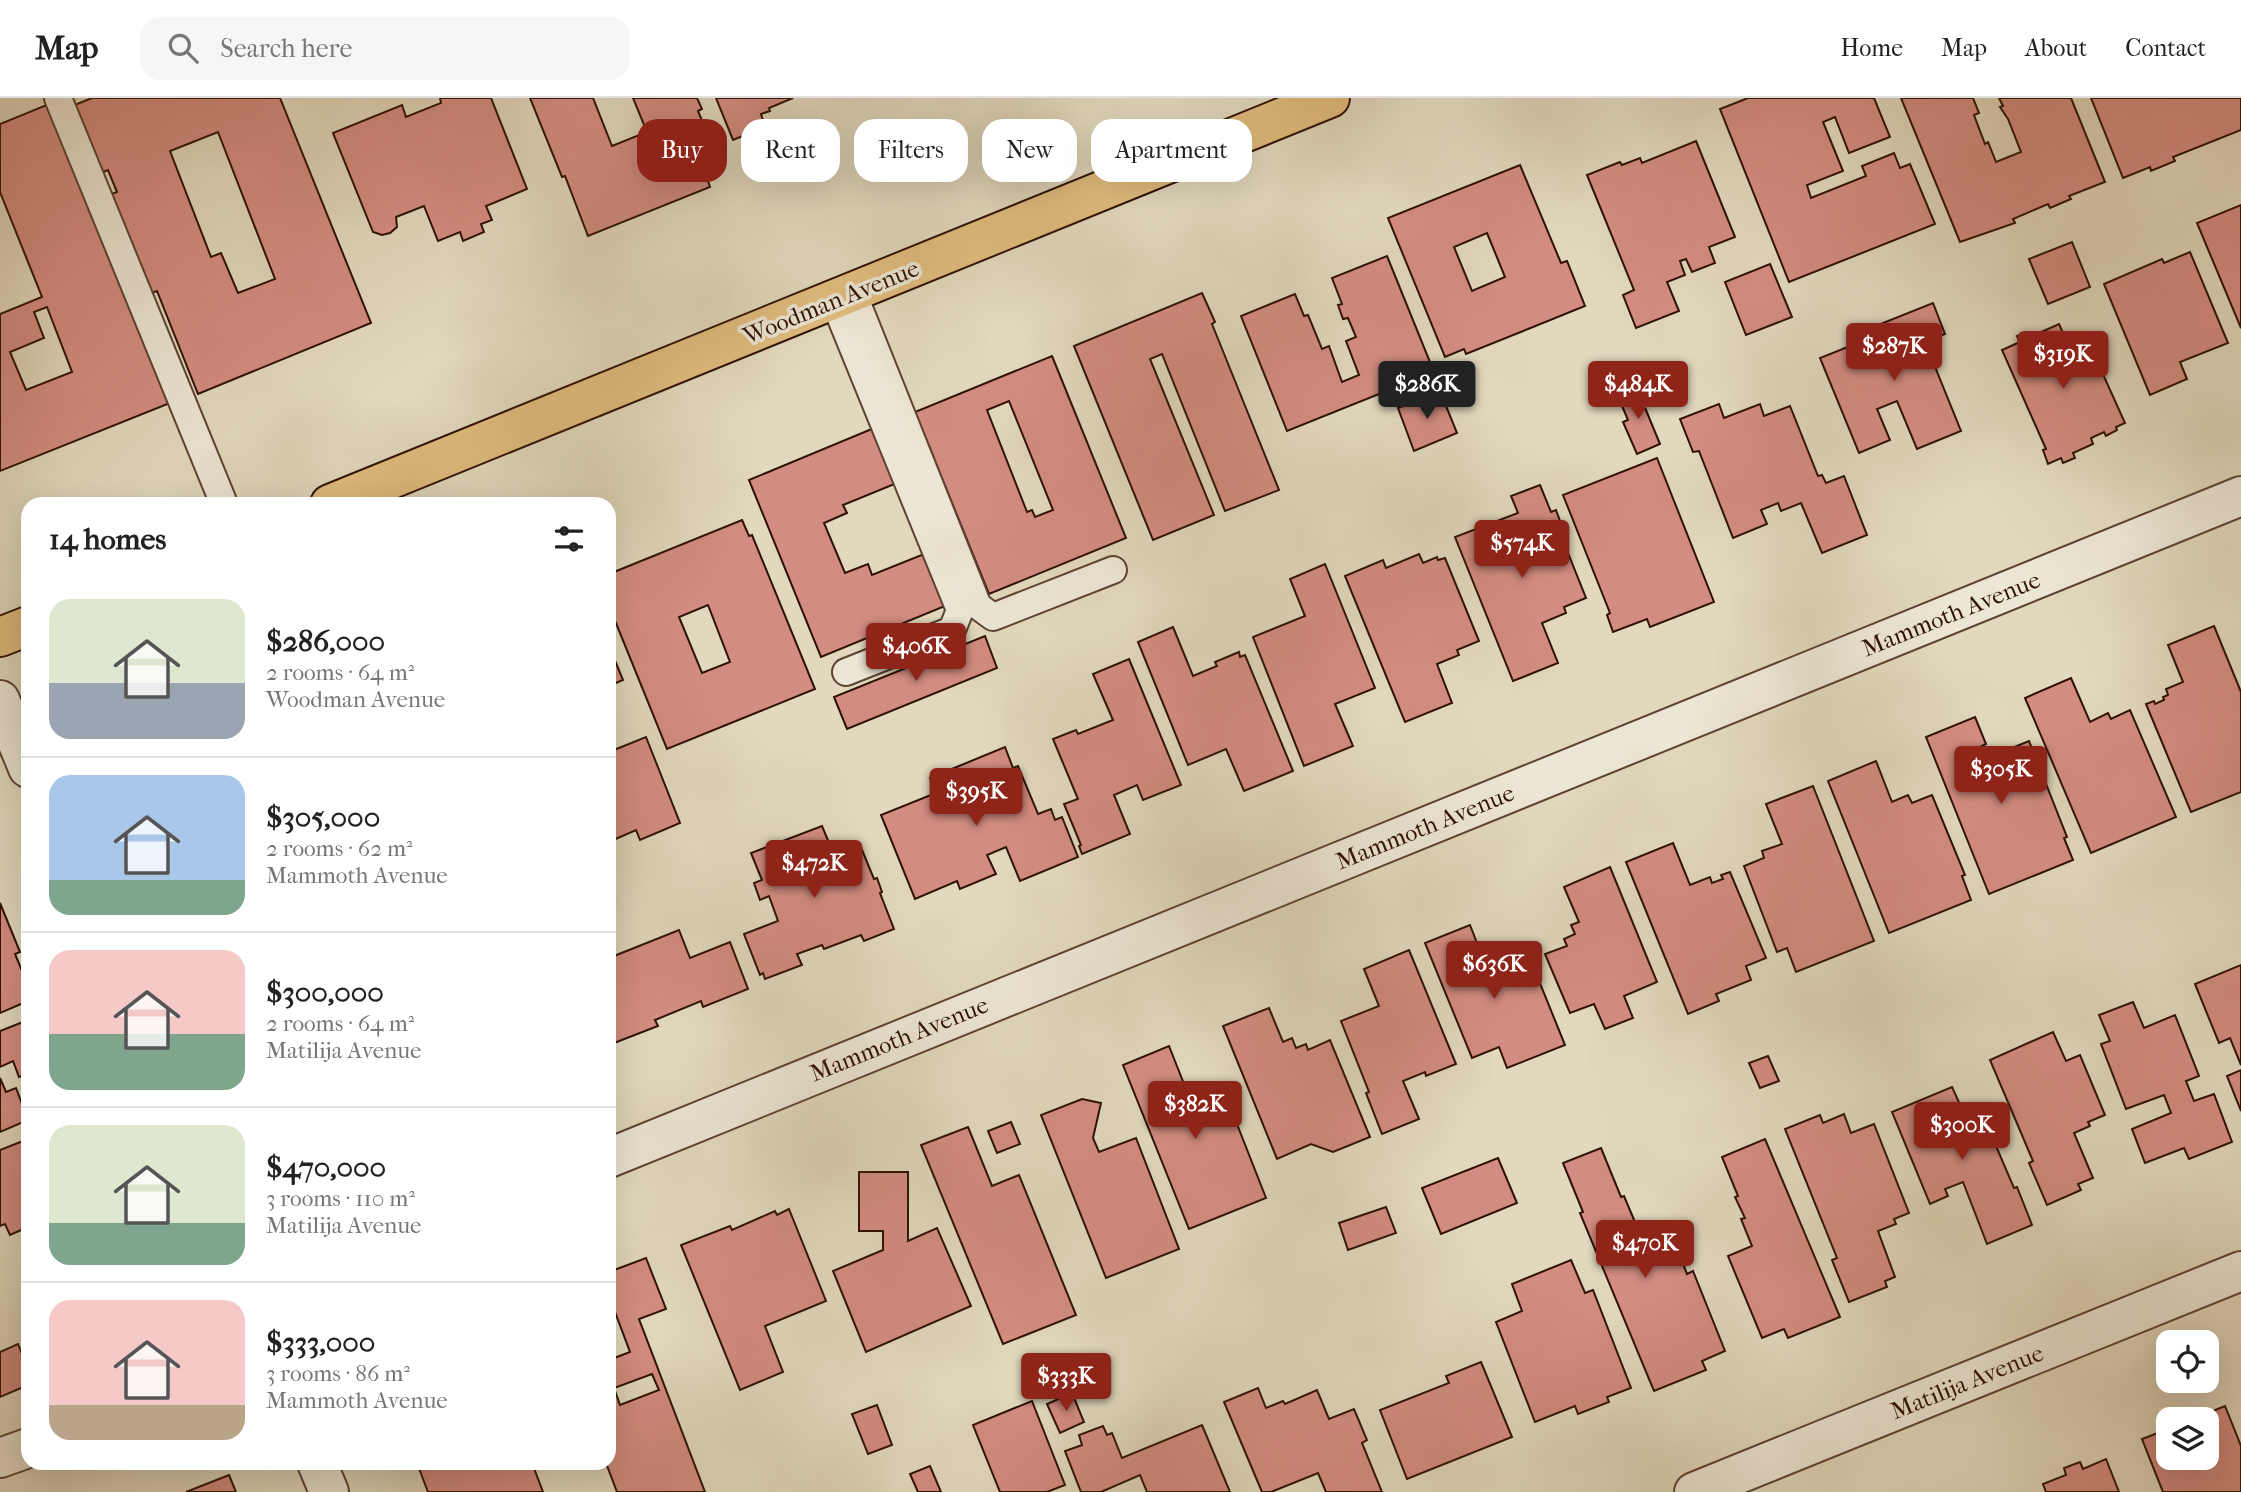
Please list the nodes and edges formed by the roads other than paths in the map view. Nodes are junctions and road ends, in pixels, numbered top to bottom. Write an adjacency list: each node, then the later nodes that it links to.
1 (58, 98): 6 (lane)
2 (1330, 98): 3 (main road, Woodman Avenue)
3 (1281, 107): 4 (main road, Woodman Avenue)
4 (843, 297): 7 (main road, Woodman Avenue); 8 (lane); 11 (lane)
5 (2241, 496): 14 (street, Mammoth Avenue)
6 (221, 497)
7 (347, 497)
8 (1113, 570)
9 (21, 629): 10 (main road)
10 (0, 637)
11 (846, 672)
12 (0, 700): 13 (street)
13 (21, 751)
14 (616, 1155)
15 (2241, 1271): 20 (street, Matilija Avenue)
16 (21, 1450): 17 (street)
17 (0, 1458)
18 (320, 1470): 19 (street)
19 (329, 1492)
20 (1694, 1492)

